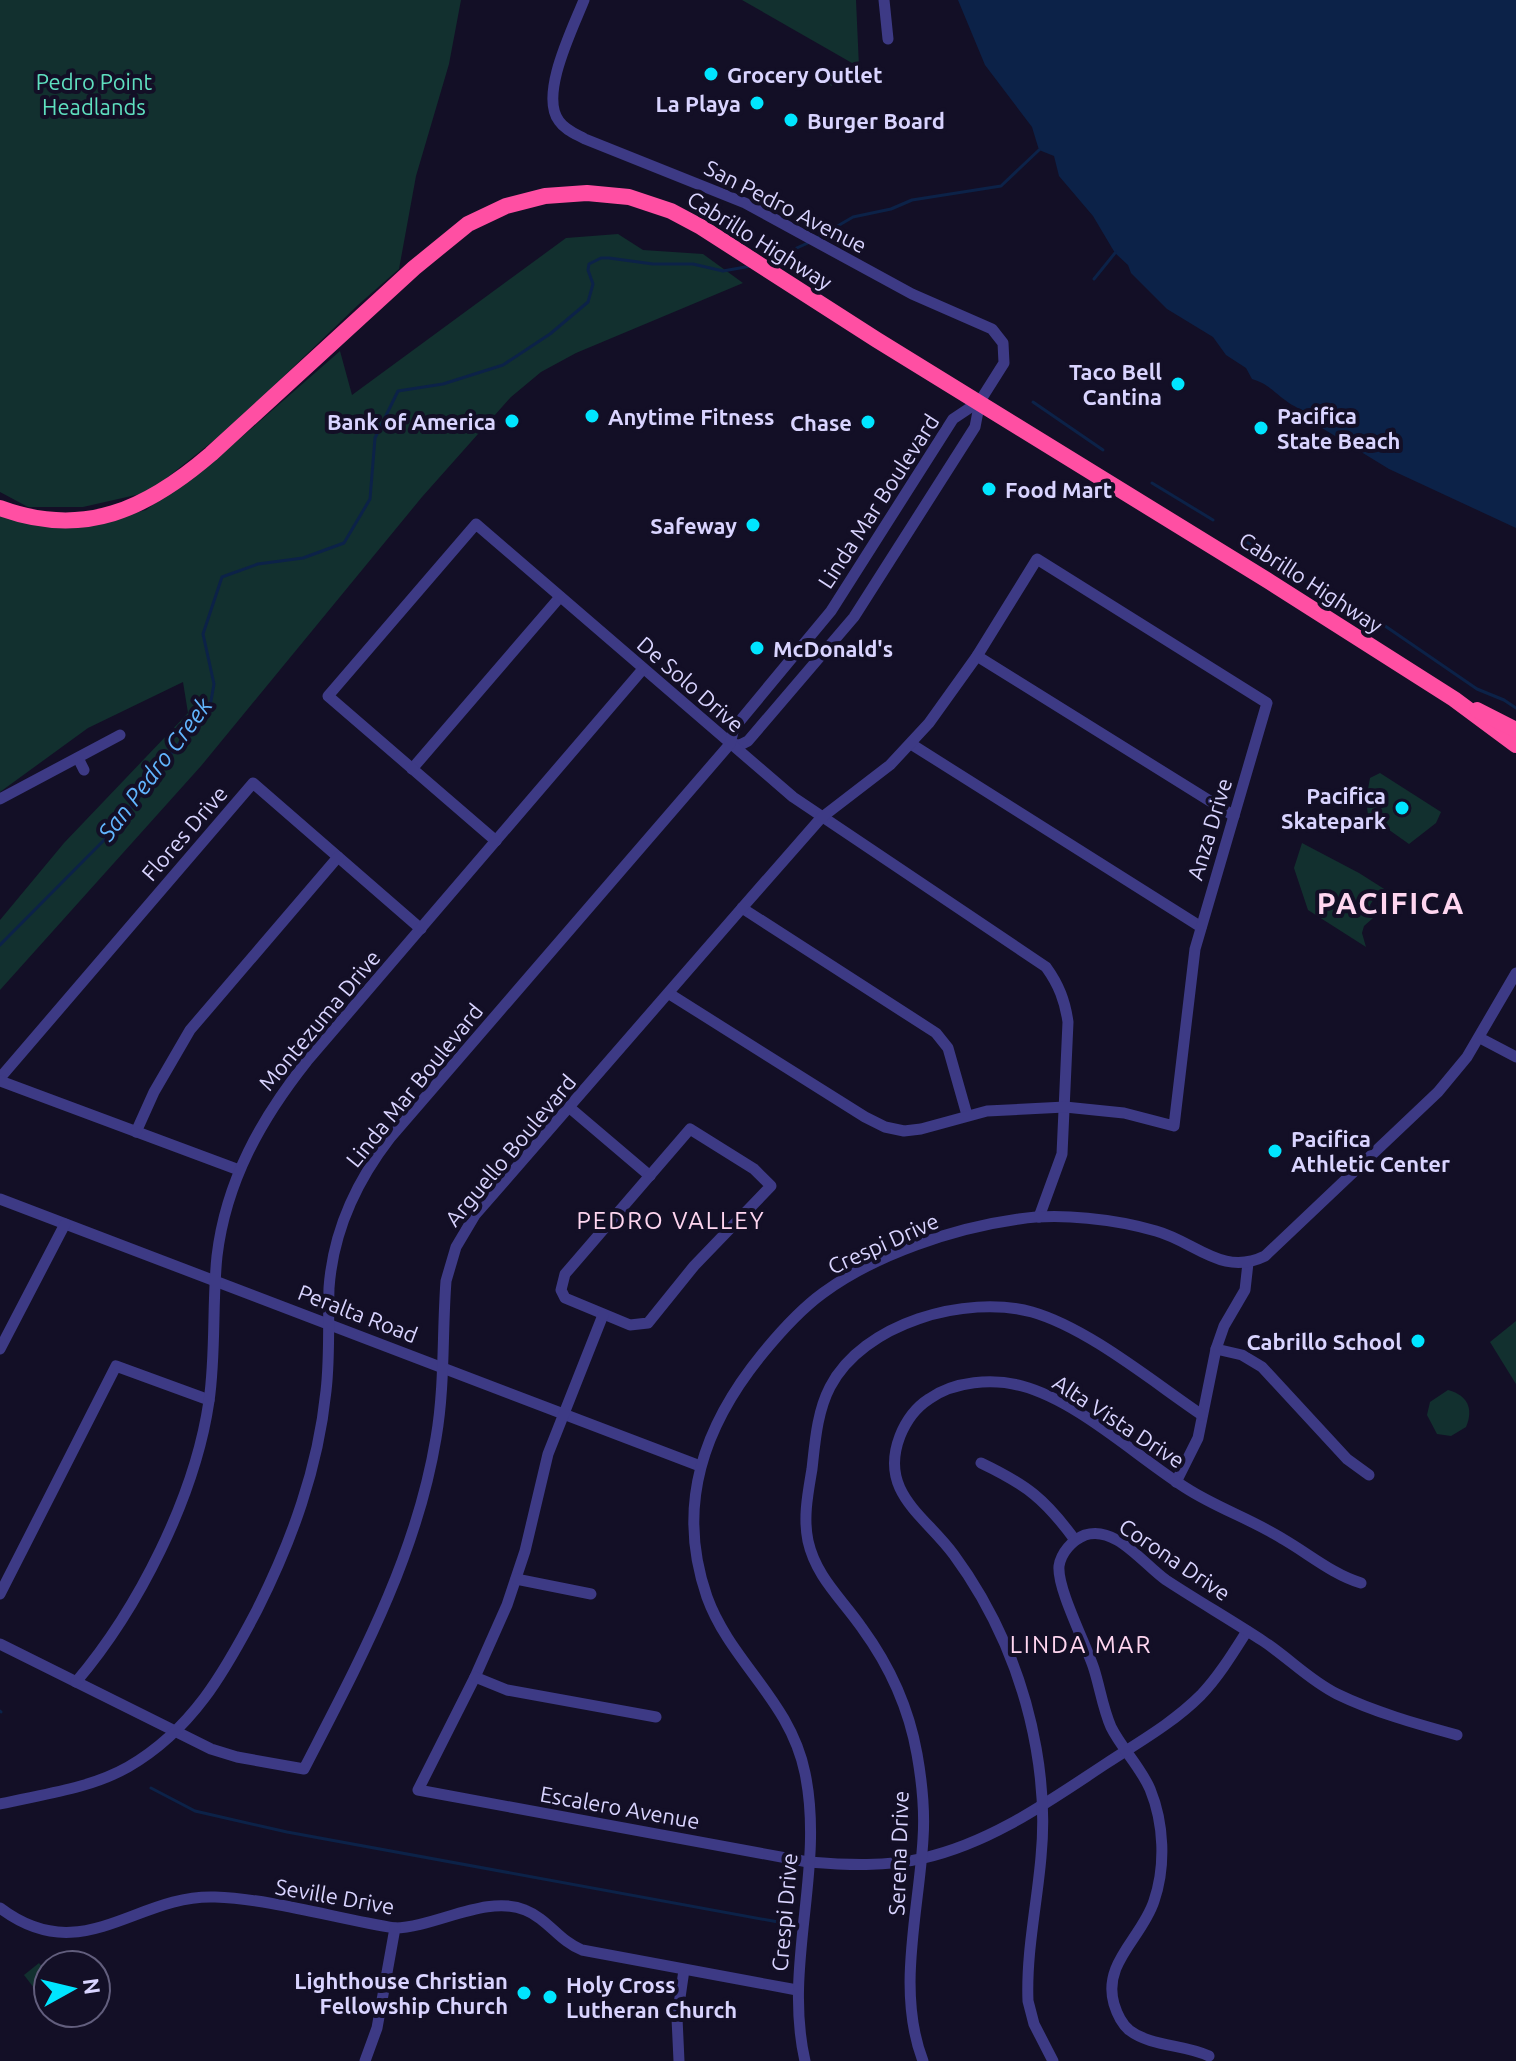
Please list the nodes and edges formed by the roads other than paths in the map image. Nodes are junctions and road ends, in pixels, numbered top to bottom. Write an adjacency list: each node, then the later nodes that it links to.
1 (584, 0): 4 (street, San Pedro Avenue)
2 (884, 0): 3 (street)
3 (888, 39)
4 (980, 401): 5 (highway, Cabrillo Highway); 10 (highway, Cabrillo Highway); 13 (street, Linda Mar Boulevard); 13 (street, Linda Mar Boulevard)
5 (0, 508)
6 (1037, 559): 8 (street, Arguello Boulevard); 20 (street, Anza Drive)
7 (560, 597): 9 (street, De Solo Drive); 17 (street); 17 (street, De Solo Drive)
8 (977, 656): 14 (street, Arguello Boulevard); 20 (street)
9 (643, 669): 13 (street, De Solo Drive); 22 (street, Montezuma Drive)
10 (1454, 699): 11 (highway, Cabrillo Highway); 15 (highway, Cabrillo Highway)
11 (1516, 730)
12 (120, 735): 16 (street)
13 (730, 744): 21 (street, De Solo Drive); 44 (street, Linda Mar Boulevard)
14 (911, 744): 21 (street, Arguello Boulevard); 25 (street)
15 (1516, 745)
16 (78, 758): 18 (street); 19 (street)
17 (412, 769): 22 (street, De Solo Drive)
18 (84, 770)
19 (0, 799)
20 (1234, 816): 25 (street, Anza Drive)
21 (821, 818): 24 (street, Arguello Boulevard); 32 (street, De Solo Drive)
22 (496, 841): 26 (street, Montezuma Drive)
23 (338, 857): 26 (street, Flores Drive); 31 (street, Flores Drive); 35 (street)
24 (742, 908): 28 (street, Arguello Boulevard); 34 (street)
25 (1201, 927): 32 (street, Anza Drive)
26 (421, 929): 36 (street, Montezuma Drive)
27 (1516, 973): 29 (street)
28 (668, 993): 33 (street, Arguello Boulevard); 34 (street)
29 (1480, 1038): 30 (street); 41 (street)
30 (1516, 1057)
31 (0, 1079): 35 (street, Flores Drive)
32 (1065, 1107): 34 (street); 39 (street, De Solo Drive)
33 (570, 1108): 37 (street); 47 (street, Arguello Boulevard)
34 (967, 1115)
35 (136, 1132): 36 (street, Flores Drive)
36 (239, 1170): 42 (street, Montezuma Drive)
37 (650, 1176): 43 (street); 43 (street)
38 (0, 1199): 40 (street, Peralta Road)
39 (1039, 1217): 41 (street, Crespi Drive); 52 (street, Crespi Drive)
40 (65, 1224): 42 (street, Peralta Road); 45 (street)
41 (1248, 1263): 46 (street)
42 (216, 1280): 44 (street, Peralta Road); 48 (street, Montezuma Drive)
43 (603, 1315): 49 (street, Escalero Avenue)
44 (329, 1323): 47 (street, Peralta Road); 65 (street, Linda Mar Boulevard)
45 (0, 1349)
46 (1216, 1349): 50 (street); 53 (street)
47 (444, 1369): 49 (street, Peralta Road); 65 (street, Arguello Boulevard)
48 (209, 1400): 58 (street); 63 (street, Montezuma Drive)
49 (565, 1415): 52 (street, Peralta Road); 56 (street, Escalero Avenue)
50 (1202, 1415): 54 (street); 70 (street, Serena Drive)
51 (981, 1463): 55 (street)
52 (700, 1466): 71 (street, Crespi Drive)
53 (1369, 1475)
54 (1176, 1482): 57 (street, Alta Vista Drive); 69 (street, Alta Vista Drive)
55 (1075, 1540): 60 (street, Corona Drive); 67 (street)
56 (516, 1579): 59 (street); 62 (street, Escalero Avenue)
57 (1361, 1583)
58 (0, 1594)
59 (591, 1594)
60 (1247, 1631): 66 (street, Corona Drive); 67 (street, Escalero Avenue)
61 (0, 1644): 63 (street)
62 (475, 1677): 64 (street); 71 (street, Escalero Avenue)
63 (76, 1682): 65 (street)
64 (656, 1717)
65 (175, 1732): 68 (street, Linda Mar Boulevard)
66 (1457, 1735)
67 (1126, 1751): 69 (street, Escalero Avenue); 76 (street)
68 (0, 1804)
69 (1042, 1805): 70 (street, Escalero Avenue); 81 (street, Alta Vista Drive)
70 (922, 1859): 71 (street, Escalero Avenue); 80 (street, Serena Drive)
71 (808, 1862): 75 (street, Crespi Drive)
72 (0, 1908): 73 (street, Seville Drive)
73 (395, 1928): 74 (street, Seville Drive); 77 (street)
74 (684, 1970): 75 (street, Seville Drive); 78 (street)
75 (797, 1990): 79 (street, Crespi Drive)
76 (1209, 2056)
77 (365, 2061)
78 (679, 2061)
79 (805, 2061)
80 (923, 2061)
81 (1053, 2061)

